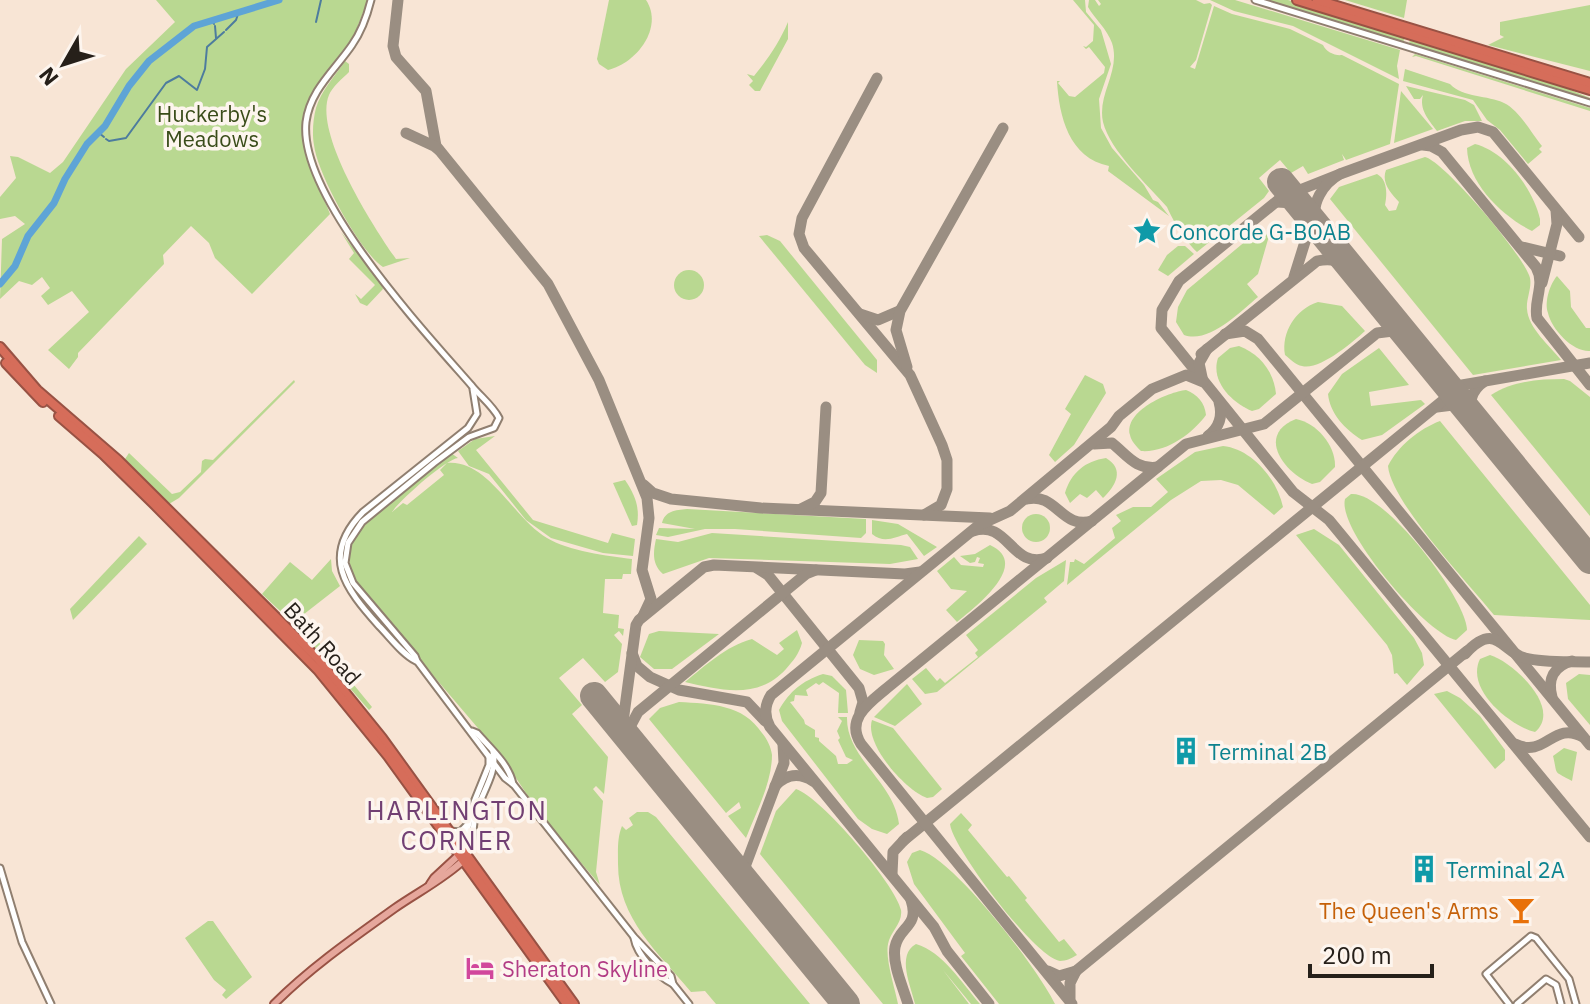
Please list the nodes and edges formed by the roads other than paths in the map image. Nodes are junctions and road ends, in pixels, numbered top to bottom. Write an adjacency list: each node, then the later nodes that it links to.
1 (371, 0): 10 (street)
2 (1255, 0): 7 (street)
3 (1297, 0): 6 (highway)
4 (1317, 0): 5 (highway)
5 (1590, 80)
6 (1590, 91)
7 (1590, 103)
8 (0, 347): 23 (highway, Bath Road)
9 (0, 355): 24 (highway, Bath Road)
10 (473, 388): 11 (street); 12 (street)
11 (490, 408): 12 (street); 13 (street)
12 (476, 416): 13 (street); 14 (street)
13 (487, 430): 14 (street)
14 (417, 661): 15 (street)
15 (491, 754): 16 (street); 17 (street); 18 (street)
16 (495, 764): 17 (street); 18 (street); 19 (street); 20 (street)
17 (504, 764): 21 (street)
18 (485, 772): 22 (street)
19 (505, 778): 20 (street); 21 (street)
20 (489, 779): 24 (street)
21 (514, 785): 33 (street)
22 (468, 824): 23 (street); 24 (street)
23 (449, 830): 24 (highway, Bath Road)
24 (463, 856): 26 (main road); 27 (highway, Bath Road); 28 (main road); 32 (highway, Bath Road)
25 (0, 868): 29 (street)
26 (452, 869): 27 (main road); 28 (main road)
27 (470, 871): 31 (highway, Bath Road)
28 (430, 884): 30 (main road)
29 (51, 1004)
30 (274, 1004)
31 (567, 1004)
32 (574, 1004)
33 (689, 1004)
34 (1509, 1004): 37 (street)
35 (1517, 1004): 36 (street)
36 (1561, 1004)
37 (1576, 1004)

